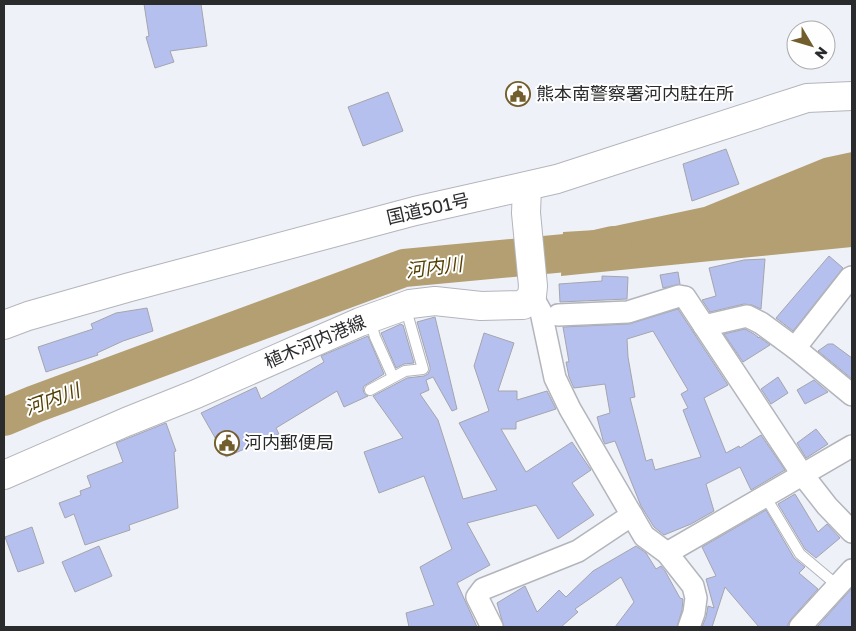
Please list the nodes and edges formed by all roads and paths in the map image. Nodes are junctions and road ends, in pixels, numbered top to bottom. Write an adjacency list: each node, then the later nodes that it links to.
1 (852, 96): 2 (main road, 国道501号)
2 (526, 200): 4 (main road); 8 (main road, 国道501号)
3 (852, 277): 10 (street)
4 (533, 291): 5 (main road, 植木河内港線); 18 (street)
5 (405, 306): 7 (main road, 植木河内港線); 11 (lane)
6 (558, 315): 9 (street)
7 (369, 319): 11 (lane); 16 (main road, 植木河内港線)
8 (4, 324)
9 (704, 326): 10 (street); 15 (street)
10 (795, 348): 13 (street)
11 (393, 377): 12 (lane)
12 (370, 390)
13 (852, 395)
14 (852, 446): 15 (street)
15 (802, 474): 17 (street); 19 (street)
16 (4, 475)
17 (765, 496): 20 (street); 22 (lane)
18 (632, 514): 20 (street); 23 (street)
19 (852, 532)
20 (667, 553): 24 (street)
21 (852, 570): 22 (street)
22 (838, 586): 25 (street)
23 (492, 627)
24 (688, 627)
25 (800, 627)

